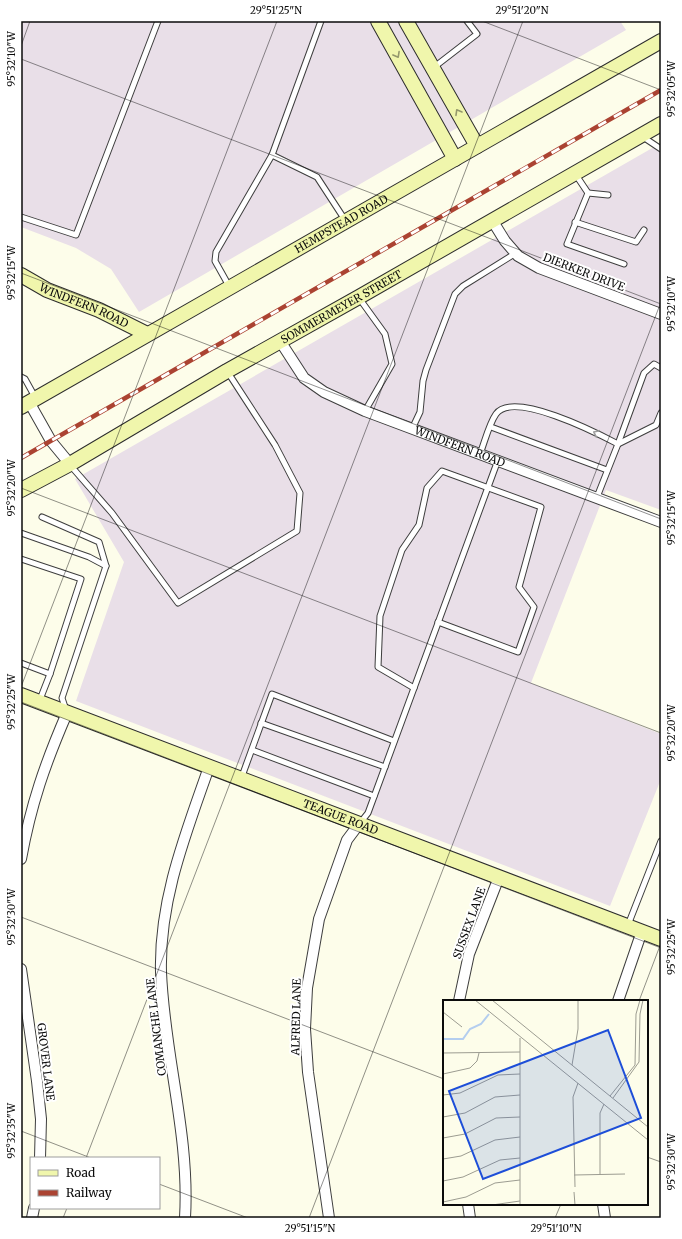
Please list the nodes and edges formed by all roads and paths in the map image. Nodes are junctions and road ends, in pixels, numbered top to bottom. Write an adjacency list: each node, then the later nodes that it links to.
1 (158, 21): 17 (lane)
2 (321, 21): 12 (lane)
3 (378, 21): 13 (street, one-way to 13)
4 (406, 21): 7 (street)
5 (467, 21): 7 (lane)
6 (661, 41): 10 (street, HEMPSTEAD ROAD)
7 (433, 68): 10 (street, one-way to 7)
8 (661, 124): 9 (street, SOMMERMEYER STREET)
9 (640, 135): 11 (lane); 14 (street, SOMMERMEYER STREET)
10 (477, 146): 13 (street, HEMPSTEAD ROAD)
11 (661, 149)
12 (272, 156): 19 (lane); 25 (lane)
13 (455, 159): 19 (street, HEMPSTEAD ROAD)
14 (574, 173): 15 (lane); 18 (street, SOMMERMEYER STREET)
15 (588, 193): 16 (lane); 20 (lane)
16 (608, 195)
17 (21, 216)
18 (492, 220): 22 (street, DIERKER DRIVE); 26 (street, SOMMERMEYER STREET)
19 (346, 222): 25 (street, HEMPSTEAD ROAD)
20 (575, 222): 21 (lane); 23 (lane)
21 (644, 230)
22 (516, 254): 27 (street, DIERKER DRIVE); 36 (lane)
23 (624, 264)
24 (21, 275): 28 (street, WINDFERN ROAD)
25 (230, 287): 28 (street, HEMPSTEAD ROAD)
26 (359, 297): 29 (street, SOMMERMEYER STREET); 34 (lane)
27 (661, 314)
28 (147, 334): 33 (street, HEMPSTEAD ROAD)
29 (280, 341): 31 (street, SOMMERMEYER STREET); 34 (street, WINDFERN ROAD)
30 (661, 368): 38 (lane)
31 (227, 371): 41 (street, SOMMERMEYER STREET); 41 (lane)
32 (21, 377): 33 (lane)
33 (29, 402): 41 (street)
34 (365, 411): 36 (street, WINDFERN ROAD)
35 (661, 413): 38 (lane)
36 (412, 428): 39 (street, WINDFERN ROAD)
37 (490, 428): 38 (lane, one-way to 37); 39 (lane); 42 (lane)
38 (618, 444): 42 (lane)
39 (480, 454): 40 (street, WINDFERN ROAD)
40 (498, 460): 43 (lane); 45 (street, WINDFERN ROAD)
41 (70, 464): 44 (street, SOMMERMEYER STREET)
42 (607, 470): 45 (lane)
43 (488, 488): 51 (lane); 51 (lane); 54 (lane)
44 (21, 490)
45 (597, 497): 47 (street, WINDFERN ROAD)
46 (42, 517): 50 (lane)
47 (661, 522)
48 (21, 533): 50 (lane)
49 (21, 559): 53 (lane)
50 (106, 566): 57 (lane)
51 (438, 622): 54 (lane)
52 (21, 663): 53 (lane)
53 (50, 674): 56 (lane)
54 (414, 688): 59 (lane)
55 (21, 695): 56 (street, TEAGUE ROAD)
56 (38, 702): 57 (street, TEAGUE ROAD)
57 (67, 713): 61 (street, TEAGUE ROAD); 67 (street)
58 (261, 723): 59 (lane); 60 (lane); 62 (lane)
59 (394, 742): 62 (lane)
60 (252, 750): 63 (lane); 64 (lane)
61 (209, 767): 63 (street, TEAGUE ROAD); 78 (street, COMANCHE LANE)
62 (385, 767): 64 (lane)
63 (241, 779): 65 (street, TEAGUE ROAD)
64 (374, 796): 65 (lane)
65 (359, 824): 68 (street, TEAGUE ROAD); 79 (street, ALFRED LANE)
66 (661, 841): 69 (lane)
67 (21, 859)
68 (499, 877): 69 (street, TEAGUE ROAD); 73 (street, SUSSEX LANE)
69 (628, 926): 70 (street, TEAGUE ROAD)
70 (642, 931): 71 (street, TEAGUE ROAD); 74 (street)
71 (661, 939)
72 (21, 969): 75 (street, GROVER LANE)
73 (460, 1000)
74 (618, 1000)
75 (40, 1157)
76 (468, 1205): 80 (street)
77 (602, 1205): 81 (street)
78 (185, 1218)
79 (329, 1218)
80 (470, 1218)
81 (605, 1218)

